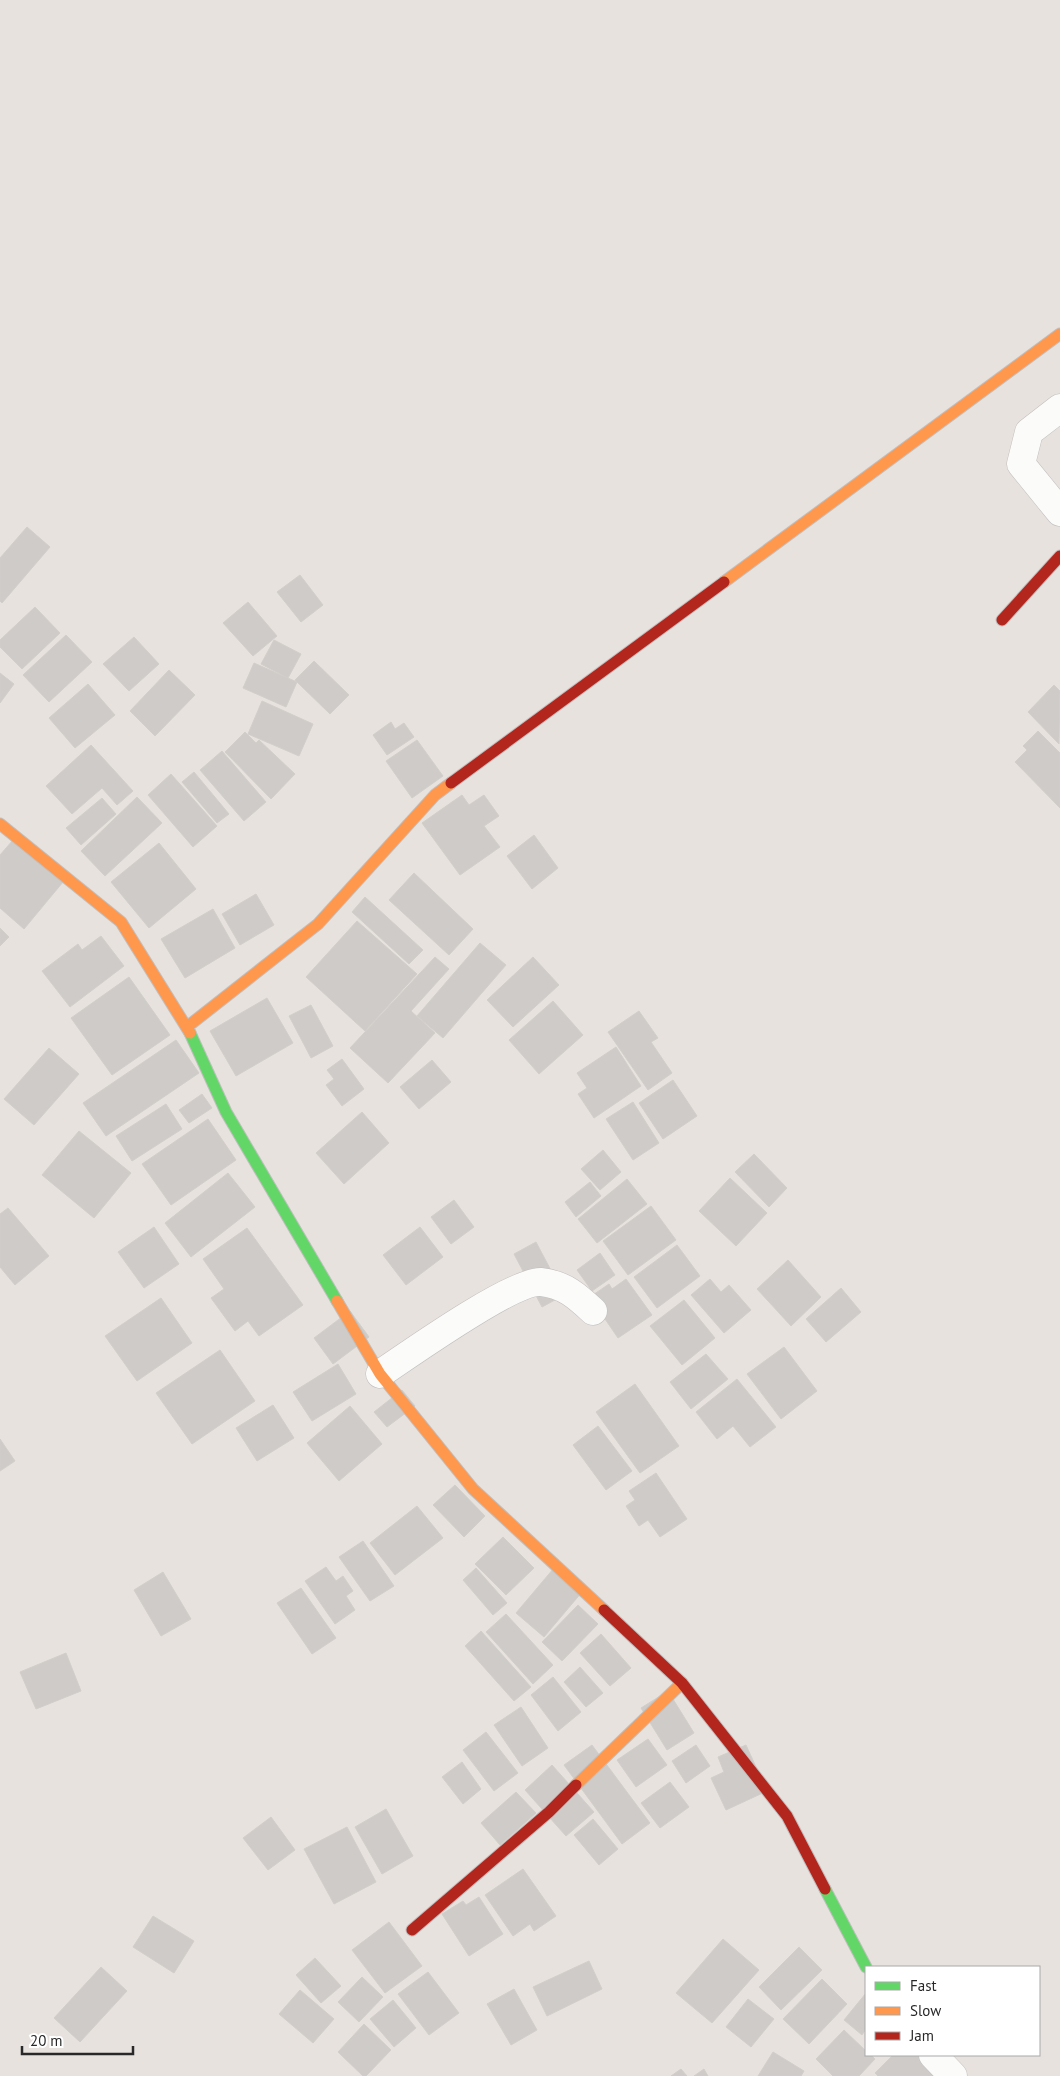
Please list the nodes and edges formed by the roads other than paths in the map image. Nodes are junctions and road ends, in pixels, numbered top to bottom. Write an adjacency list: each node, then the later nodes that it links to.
1 (1060, 334): 7 (street)
2 (1060, 408): 3 (street)
3 (1060, 512)
4 (1060, 556): 5 (street)
5 (1002, 620)
6 (0, 824): 7 (street)
7 (186, 1026): 9 (street)
8 (593, 1311): 9 (street)
9 (380, 1374): 10 (street)
10 (682, 1682): 11 (street); 12 (street)
11 (412, 1930)
12 (865, 1966)
13 (934, 2056): 14 (street)
14 (953, 2076)

